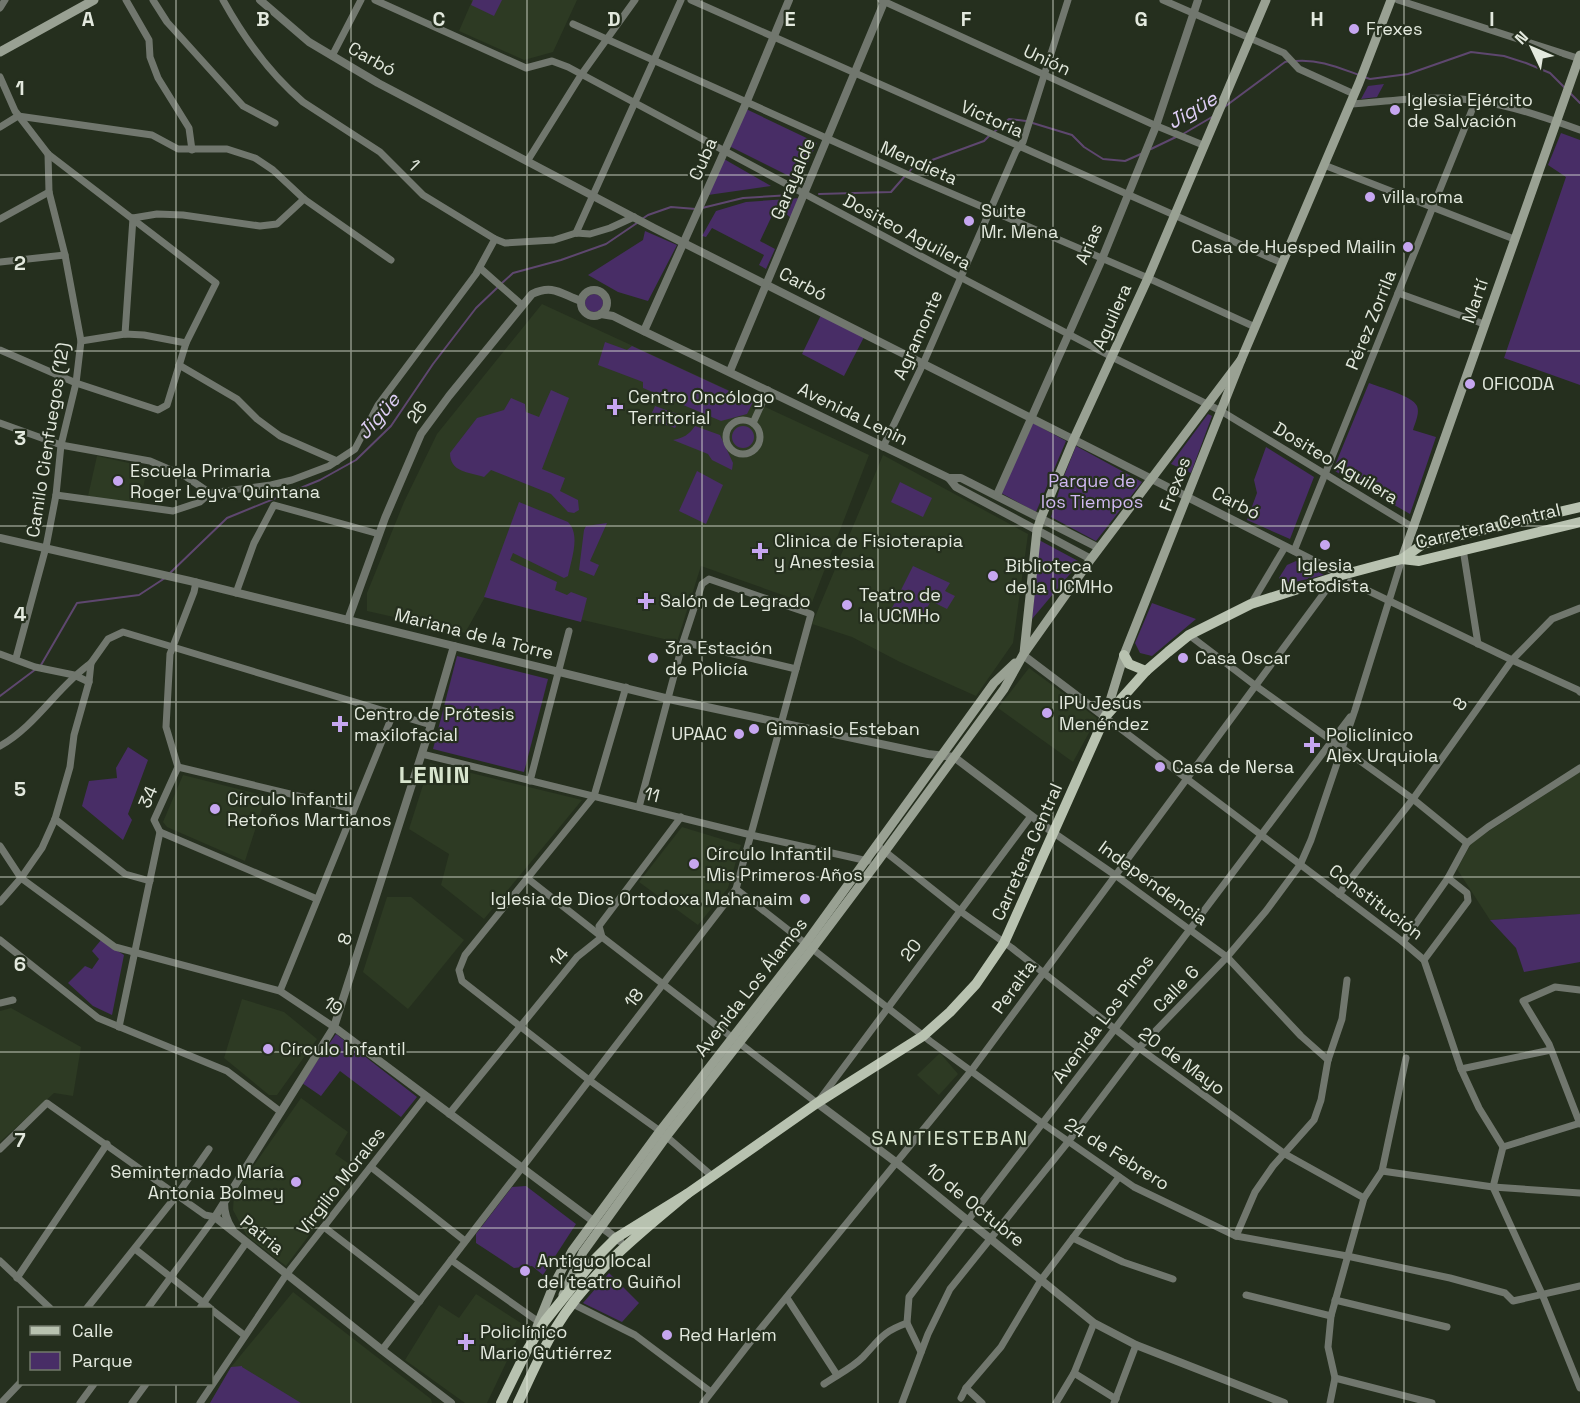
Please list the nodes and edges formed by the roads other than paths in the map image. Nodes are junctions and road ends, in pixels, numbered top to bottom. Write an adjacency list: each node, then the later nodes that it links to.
1 (5, 0): 20 (street)
2 (94, 0): 26 (main road)
3 (126, 0): 48 (street)
4 (153, 0): 41 (street)
5 (223, 0): 66 (street, 1)
6 (260, 0): 27 (street, Carbó)
7 (361, 0): 27 (street)
8 (375, 0): 31 (street, Dositeo Aguilera)
9 (635, 0): 25 (street)
10 (681, 0): 29 (street)
11 (691, 0): 23 (street, Victoria)
12 (789, 0): 23 (street, Cuba)
13 (1068, 0): 32 (street, Agramonte)
14 (1163, 0): 21 (street)
15 (1198, 0): 21 (street, Arias)
16 (1266, 0): 24 (main road, Aguilera)
17 (1391, 0): 34 (main road, Frexes)
18 (1398, 0): 28 (street)
19 (884, 1): 30 (street, Garayalde); 32 (street, Unión)
20 (0, 8)
21 (1193, 14): 24 (street); 42 (street, Arias)
22 (573, 24): 25 (street, Mendieta)
23 (775, 37): 30 (street, Victoria); 36 (street, Cuba)
24 (1249, 39): 34 (street); 46 (main road, Aguilera)
25 (607, 40): 29 (street, Mendieta); 31 (street)
26 (1, 49)
27 (332, 56): 51 (street, Carbó)
28 (1580, 58): 40 (main road, Martí)
29 (654, 60): 36 (street, Mendieta); 37 (street)
30 (855, 74): 45 (street, Garayalde); 47 (street, Victoria)
31 (581, 75): 37 (street, Dositeo Aguilera); 51 (street)
32 (1044, 76): 42 (street, Unión); 47 (street, Agramonte)
33 (0, 77): 39 (street)
34 (1354, 94): 38 (main road, Frexes)
35 (1476, 100): 38 (street); 40 (street); 58 (street, Pérez Zorrila)
36 (747, 101): 45 (street, Mendieta); 49 (street, Cuba)
37 (634, 103): 49 (street, Dositeo Aguilera); 54 (street)
38 (1350, 104): 52 (main road, Frexes)
39 (18, 116): 43 (street); 48 (street); 50 (street)
40 (1557, 122): 44 (street); 65 (main road, Martí)
41 (274, 123)
42 (1156, 126): 46 (street, Unión); 56 (street, Arias)
43 (0, 127)
44 (1580, 130)
45 (828, 139): 55 (street, Garayalde); 59 (street, Mendieta)
46 (1203, 145): 60 (main road, Aguilera)
47 (1020, 147): 56 (street, Victoria); 59 (street, Agramonte)
48 (192, 150): 57 (street)
49 (724, 151): 55 (street, Dositeo Aguilera); 67 (street, Cuba)
50 (48, 154): 53 (street, Camilo Cienfuegos (12)); 62 (street)
51 (528, 160): 54 (street, Carbó)
52 (1324, 165): 58 (street); 72 (main road, Frexes)
53 (49, 192): 63 (street); 68 (street, Camilo Cienfuegos (12))
54 (593, 195): 61 (street, Carbó); 64 (street)
55 (804, 195): 74 (street, Dositeo Aguilera); 76 (street, Garayalde)
56 (1128, 195): 60 (street, Victoria); 69 (street, Arias)
57 (304, 199): 62 (street); 70 (street)
58 (1433, 207): 65 (street); 77 (street, Pérez Zorrila)
59 (990, 210): 69 (street, Mendieta); 74 (street, Agramonte)
60 (1175, 214): 72 (street, Victoria); 75 (main road, Aguilera)
61 (634, 217): 64 (street, 1); 67 (street, Carbó)
62 (134, 218): 87 (street); 89 (street)
63 (0, 219)
64 (576, 233): 66 (street, 1)
65 (1514, 238): 83 (main road, Martí)
66 (495, 239): 73 (street)
67 (685, 242): 76 (street, Carbó); 85 (street, Cuba)
68 (66, 255): 71 (street); 88 (street, Camilo Cienfuegos (12))
69 (1102, 259): 75 (street, Mendieta); 86 (street, Arias)
70 (391, 260)
71 (0, 262)
72 (1282, 263): 84 (main road, Frexes)
73 (478, 271): 80 (street); 106 (street)
74 (960, 277): 86 (street, Dositeo Aguilera); 93 (street, Agramonte)
75 (1148, 278): 84 (street, Mendieta); 91 (main road, Aguilera)
76 (766, 283): 93 (street, Carbó); 95 (street, Garayalde)
77 (1398, 293): 83 (street); 107 (street, Pérez Zorrila)
78 (581, 302): 79 (street); 80 (street, 26); 81 (street, Avenida Lenin)
79 (607, 304): 81 (street); 82 (street)
80 (522, 305): 119 (street, 26)
81 (601, 314): 82 (street, Avenida Lenin)
82 (613, 316): 85 (street, Avenida Lenin)
83 (1484, 324): 117 (main road, Martí)
84 (1255, 327): 92 (main road, Frexes)
85 (644, 331): 95 (street, Avenida Lenin)
86 (1069, 333): 91 (street, Dositeo Aguilera); 100 (street, Arias)
87 (125, 334): 88 (street); 89 (street)
88 (81, 341): 96 (street, Camilo Cienfuegos (12))
89 (186, 343): 94 (street)
90 (0, 350): 96 (street)
91 (1112, 357): 98 (street, Dositeo Aguilera); 103 (main road, Aguilera)
92 (1241, 360): 98 (main road, Avenida Los Álamos); 99 (main road, Frexes)
93 (922, 364): 100 (street, Carbó); 105 (street, Agramonte)
94 (179, 365): 96 (street); 106 (street)
95 (730, 371): 97 (street, Avenida Lenin)
96 (76, 383): 104 (street, Camilo Cienfuegos (12))
97 (768, 390): 102 (street); 105 (street, Avenida Lenin)
98 (1208, 404): 99 (street, Dositeo Aguilera); 109 (main road, Avenida Los Álamos)
99 (1221, 411): 107 (street, Dositeo Aguilera); 113 (main road, Frexes)
100 (1032, 418): 103 (street, Carbó); 112 (street, Arias)
101 (0, 423): 104 (street)
102 (753, 423): 102 (street)
103 (1073, 441): 109 (street, Carbó); 115 (main road, Aguilera)
104 (61, 445): 110 (street); 111 (street, Camilo Cienfuegos (12))
105 (883, 447): 108 (street, Avenida Lenin)
106 (337, 461): 110 (street)
107 (1325, 474): 117 (street, Dositeo Aguilera); 123 (street, Pérez Zorrila)
108 (949, 478): 112 (street, Avenida Lenin); 118 (street, Avenida Lenin)
109 (1151, 479): 113 (street, Carbó); 122 (main road, Avenida Los Álamos)
110 (210, 493): 111 (street)
111 (56, 495): 121 (street, Camilo Cienfuegos (12))
112 (997, 495): 115 (street, Avenida Lenin)
113 (1188, 497): 123 (street, Carbó); 143 (main road, Frexes)
114 (1580, 507): 126 (main road, Carretera Central)
115 (1041, 518): 118 (main road, Aguilera); 122 (street, Avenida Lenin)
116 (1580, 522): 124 (main road, Carretera Central)
117 (1414, 528): 126 (main road, Martí)
118 (1037, 530): 125 (street, Avenida Lenin); 142 (main road, Aguilera)
119 (379, 534): 130 (street); 134 (street, 26)
120 (0, 538): 121 (street, Mariana de la Torre)
121 (46, 547): 128 (street, Mariana de la Torre); 144 (street, Camilo Cienfuegos (12))
122 (1099, 548): 125 (main road, Avenida Los Álamos)
123 (1290, 549): 127 (street, Carbó); 132 (street, Pérez Zorrila)
124 (1463, 549): 126 (main road, Carretera Central); 138 (street)
125 (1091, 559): 142 (main road, Avenida Los Álamos)
126 (1402, 559): 127 (main road, Carretera Central); 131 (street, Calle 6)
127 (1346, 579): 131 (street, Carbó); 132 (main road, Carretera Central)
128 (196, 582): 130 (street, Mariana de la Torre); 139 (street)
129 (1328, 589): 152 (street, Peralta)
130 (236, 593): 134 (street, Mariana de la Torre)
131 (1390, 601): 138 (street, Carbó); 156 (street, Calle 6)
132 (1251, 604): 136 (main road, Carretera Central)
133 (1580, 608): 145 (street, 8)
134 (348, 620): 140 (street, Mariana de la Torre)
135 (569, 630): 148 (street)
136 (1189, 635): 149 (main road, Carretera Central); 152 (street)
137 (683, 642): 147 (street); 147 (street, 18); 155 (street)
138 (1478, 644): 145 (street, Carbó)
139 (172, 646): 146 (street); 157 (street); 167 (street)
140 (454, 646): 148 (street, Mariana de la Torre); 160 (street, 8)
141 (0, 654): 144 (street)
142 (1023, 655): 158 (street, Constitución); 165 (main road, Avenida Los Álamos); 166 (main road, Avenida Los Álamos)
143 (1124, 655): 149 (main road); 158 (main road, Frexes)
144 (16, 658): 150 (street)
145 (1512, 660): 154 (street, Carbó); 172 (street, 8)
146 (91, 663): 150 (street); 151 (street)
147 (796, 669): 159 (street, 18)
148 (557, 671): 153 (street, Mariana de la Torre); 170 (street)
149 (1146, 671): 158 (main road, Carretera Central)
150 (74, 675): 151 (street); 162 (street)
151 (89, 682): 177 (street)
152 (1256, 686): 161 (street); 169 (street, Peralta)
153 (626, 687): 155 (street, Mariana de la Torre); 171 (street)
154 (1579, 690)
155 (669, 699): 159 (street, Mariana de la Torre); 173 (street)
156 (1355, 710): 161 (street, Avenida Los Pinos); 163 (street, Calle 6)
157 (393, 714): 160 (street); 174 (street)
158 (1105, 717): 169 (street, Constitución); 179 (main road, Carretera Central)
159 (781, 723): 165 (street, Mariana de la Torre); 181 (street, 18)
160 (431, 724): 164 (street, 8)
161 (1332, 740): 163 (street); 180 (street, Avenida Los Pinos)
162 (0, 746)
163 (1342, 747): 172 (street); 186 (street, Calle 6)
164 (422, 754): 170 (street, 11); 215 (street, 8)
165 (942, 756): 166 (street); 184 (main road, Avenida Los Álamos)
166 (954, 757): 175 (street, Independencia); 184 (main road, Avenida Los Álamos)
167 (178, 767): 174 (street); 178 (street, 34)
168 (1580, 768): 182 (street)
169 (1186, 779): 180 (street, Constitución); 187 (street, Peralta)
170 (530, 781): 171 (street, 11)
171 (594, 796): 173 (street, 11); 189 (street)
172 (1413, 799): 182 (street); 193 (street, 8)
173 (639, 807): 176 (street, 11)
174 (353, 809): 194 (street)
175 (1031, 816): 179 (street, Independencia); 196 (street, 20)
176 (681, 817): 181 (street, 11); 198 (street)
177 (56, 819): 188 (street); 191 (street)
178 (160, 832): 191 (street, 34); 194 (street)
179 (1053, 833): 187 (street, Independencia); 201 (main road, Carretera Central)
180 (1260, 834): 186 (street, Constitución); 197 (street, Avenida Los Pinos)
181 (751, 835): 185 (street, 11); 192 (street, 18)
182 (1467, 843): 190 (street)
183 (0, 846): 188 (street, 19)
184 (882, 849): 185 (main road, Avenida Los Álamos); 196 (street, 20 de Mayo)
185 (871, 863): 202 (main road, Avenida Los Álamos)
186 (1300, 865): 193 (street, Constitución); 204 (street, Calle 6)
187 (1115, 875): 197 (street, Independencia); 206 (street, Peralta)
188 (21, 878): 195 (street); 203 (street, 19)
189 (528, 878): 198 (street, 10 de Octubre); 216 (street)
190 (1448, 878): 200 (street); 205 (street)
191 (150, 881): 203 (street, 34)
192 (736, 889): 202 (street, 24 de Febrero); 208 (street, 18)
193 (1339, 894): 200 (street, Constitución)
194 (317, 899): 210 (street)
195 (0, 902)
196 (960, 911): 201 (street, 20 de Mayo); 213 (street, 20)
197 (1188, 930): 204 (street, Independencia); 217 (street, Avenida Los Pinos)
198 (602, 937): 208 (street, 10 de Octubre); 216 (street, 14)
199 (0, 940): 214 (street)
200 (1403, 942): 205 (street, Constitución)
201 (1004, 943): 206 (street, 20 de Mayo); 218 (main road, Carretera Central)
202 (809, 946): 213 (street, 24 de Febrero); 219 (main road, Avenida Los Álamos)
203 (135, 951): 210 (street, 19); 214 (street, 34)
204 (1227, 957): 220 (street, Calle 6); 223 (street, Independencia)
205 (1424, 960): 224 (street, Constitución)
206 (1043, 973): 217 (street, 20 de Mayo); 225 (street, Peralta)
207 (1347, 980): 223 (street)
208 (663, 984): 219 (street, 10 de Octubre); 226 (street, 18)
209 (1580, 990): 221 (street)
210 (280, 991): 215 (street, 19)
211 (13, 1000): 212 (street)
212 (0, 1003)
213 (887, 1007): 218 (street, 24 de Febrero); 228 (street, 20)
214 (119, 1027): 229 (street)
215 (334, 1027): 227 (street, 19); 229 (street, 8)
216 (521, 1027): 226 (street); 230 (street, 14)
217 (1114, 1030): 220 (street, 20 de Mayo); 231 (street, Avenida Los Pinos)
218 (923, 1035): 225 (street, 24 de Febrero); 228 (main road, Carretera Central)
219 (736, 1040): 228 (street, 10 de Octubre); 233 (main road, Avenida Los Álamos)
220 (1139, 1048): 234 (street, Calle 6); 239 (street, 20 de Mayo)
221 (1551, 1050): 224 (street); 232 (street)
222 (1406, 1058): 243 (street)
223 (1328, 1060): 239 (street)
224 (1461, 1069): 236 (street, Constitución)
225 (971, 1071): 231 (street, 24 de Febrero); 240 (street, Peralta)
226 (589, 1080): 233 (street); 242 (street, 18)
227 (426, 1096): 230 (street, 19); 241 (street, Virgilio Morales)
228 (817, 1103): 240 (street, 10 de Octubre); 244 (main road, Carretera Central)
229 (281, 1112): 251 (street, 8)
230 (449, 1114): 242 (street, 19)
231 (1042, 1123): 234 (street, 24 de Febrero); 253 (street, Avenida Los Pinos)
232 (1580, 1124): 236 (street)
233 (663, 1134): 244 (street); 254 (main road, Avenida Los Álamos)
234 (1068, 1142): 245 (street, 24 de Febrero); 259 (street, Calle 6)
235 (107, 1144): 237 (street, Patria); 249 (street, Patria); 269 (street)
236 (1503, 1147): 246 (street)
237 (0, 1149)
238 (209, 1149): 249 (street)
239 (1285, 1154): 250 (street, 20 de Mayo); 257 (street)
240 (897, 1163): 253 (street, 10 de Octubre); 277 (street, Peralta)
241 (371, 1167): 255 (street, Virgilio Morales); 261 (street)
242 (522, 1168): 254 (street, 19); 261 (street, 18)
243 (1382, 1171): 246 (street); 250 (street)
244 (712, 1176): 248 (main road, Carretera Central)
245 (1119, 1177): 257 (street, 24 de Febrero); 260 (street)
246 (1493, 1187): 247 (street); 275 (street)
247 (1580, 1193)
248 (687, 1194): 258 (main road, Carretera Central); 263 (main road, Carretera Central)
249 (177, 1195): 252 (street, Patria); 264 (street)
250 (1364, 1198): 265 (street)
251 (224, 1202): 252 (street, 8); 256 (street)
252 (215, 1217): 256 (street, Patria); 270 (street)
253 (967, 1220): 259 (street, 10 de Octubre); 289 (street, Avenida Los Pinos)
254 (597, 1225): 258 (street, 19); 276 (main road, Avenida Los Álamos); 288 (main road, Avenida Los Álamos)
255 (324, 1227): 268 (street, Virgilio Morales); 279 (street)
256 (236, 1234): 262 (street, Patria)
257 (1236, 1236): 265 (street, 24 de Febrero)
258 (616, 1238): 263 (street, 19); 276 (main road, Carretera Central)
259 (990, 1238): 272 (street, 10 de Octubre); 297 (street, Calle 6)
260 (1073, 1238): 271 (street); 272 (street)
261 (465, 1241): 266 (street, 18)
262 (246, 1243): 268 (street, Patria); 285 (street)
263 (626, 1245): 280 (main road, Carretera Central)
264 (135, 1249): 270 (street); 282 (street)
265 (1347, 1256): 275 (street, 24 de Febrero); 278 (street)
266 (451, 1260): 279 (street, 18); 288 (street)
267 (0, 1261): 269 (street)
268 (286, 1275): 293 (street, Virgilio Morales); 295 (street, Patria)
269 (17, 1278): 281 (street)
270 (170, 1278): 283 (street); 284 (street)
271 (1173, 1279)
272 (1041, 1280): 290 (street, 10 de Octubre); 307 (street)
273 (1580, 1286): 275 (street, 24 de Febrero)
274 (1246, 1294): 287 (street)
275 (1542, 1294): 308 (street)
276 (562, 1298): 292 (main road); 296 (main road, Carretera Central)
277 (787, 1298): 299 (street); 309 (street, Peralta)
278 (1335, 1300): 287 (street); 291 (street)
279 (420, 1301): 295 (street, 18)
280 (573, 1304): 292 (main road, Carretera Central); 309 (street)
281 (49, 1307)
282 (88, 1307)
283 (149, 1307)
284 (205, 1307)
285 (207, 1307)
286 (213, 1313): 293 (street)
287 (1331, 1316): 300 (street)
288 (539, 1322): 296 (main road, Avenida Los Álamos)
289 (907, 1323): 297 (street); 299 (street)
290 (1094, 1323): 294 (street, 10 de Octubre); 298 (street)
291 (1447, 1327)
292 (555, 1329): 318 (main road, Carretera Central)
293 (244, 1335): 301 (street, Virgilio Morales)
294 (1136, 1345): 312 (street); 323 (street, 10 de Octubre)
295 (381, 1350): 316 (street, Patria)
296 (526, 1352): 317 (main road, Carretera Central)
297 (921, 1352): 320 (street, Calle 6)
298 (1074, 1373): 312 (street); 322 (street)
299 (837, 1375): 302 (street)
300 (1335, 1378): 324 (street); 325 (street)
301 (213, 1383)
302 (824, 1384)
303 (18, 1385): 311 (street)
304 (93, 1385): 313 (street)
305 (145, 1385): 314 (street)
306 (212, 1385): 315 (street, Virgilio Morales)
307 (966, 1388): 310 (street); 321 (street)
308 (1580, 1388)
309 (711, 1392): 319 (street, Peralta)
310 (961, 1398)
311 (4, 1400)
312 (1115, 1401)
313 (80, 1403)
314 (132, 1403)
315 (200, 1403)
316 (451, 1403)
317 (501, 1403)
318 (518, 1403)
319 (703, 1403)
320 (902, 1403)
321 (982, 1403)
322 (1056, 1403)
323 (1283, 1403)
324 (1330, 1403)
325 (1432, 1403)

